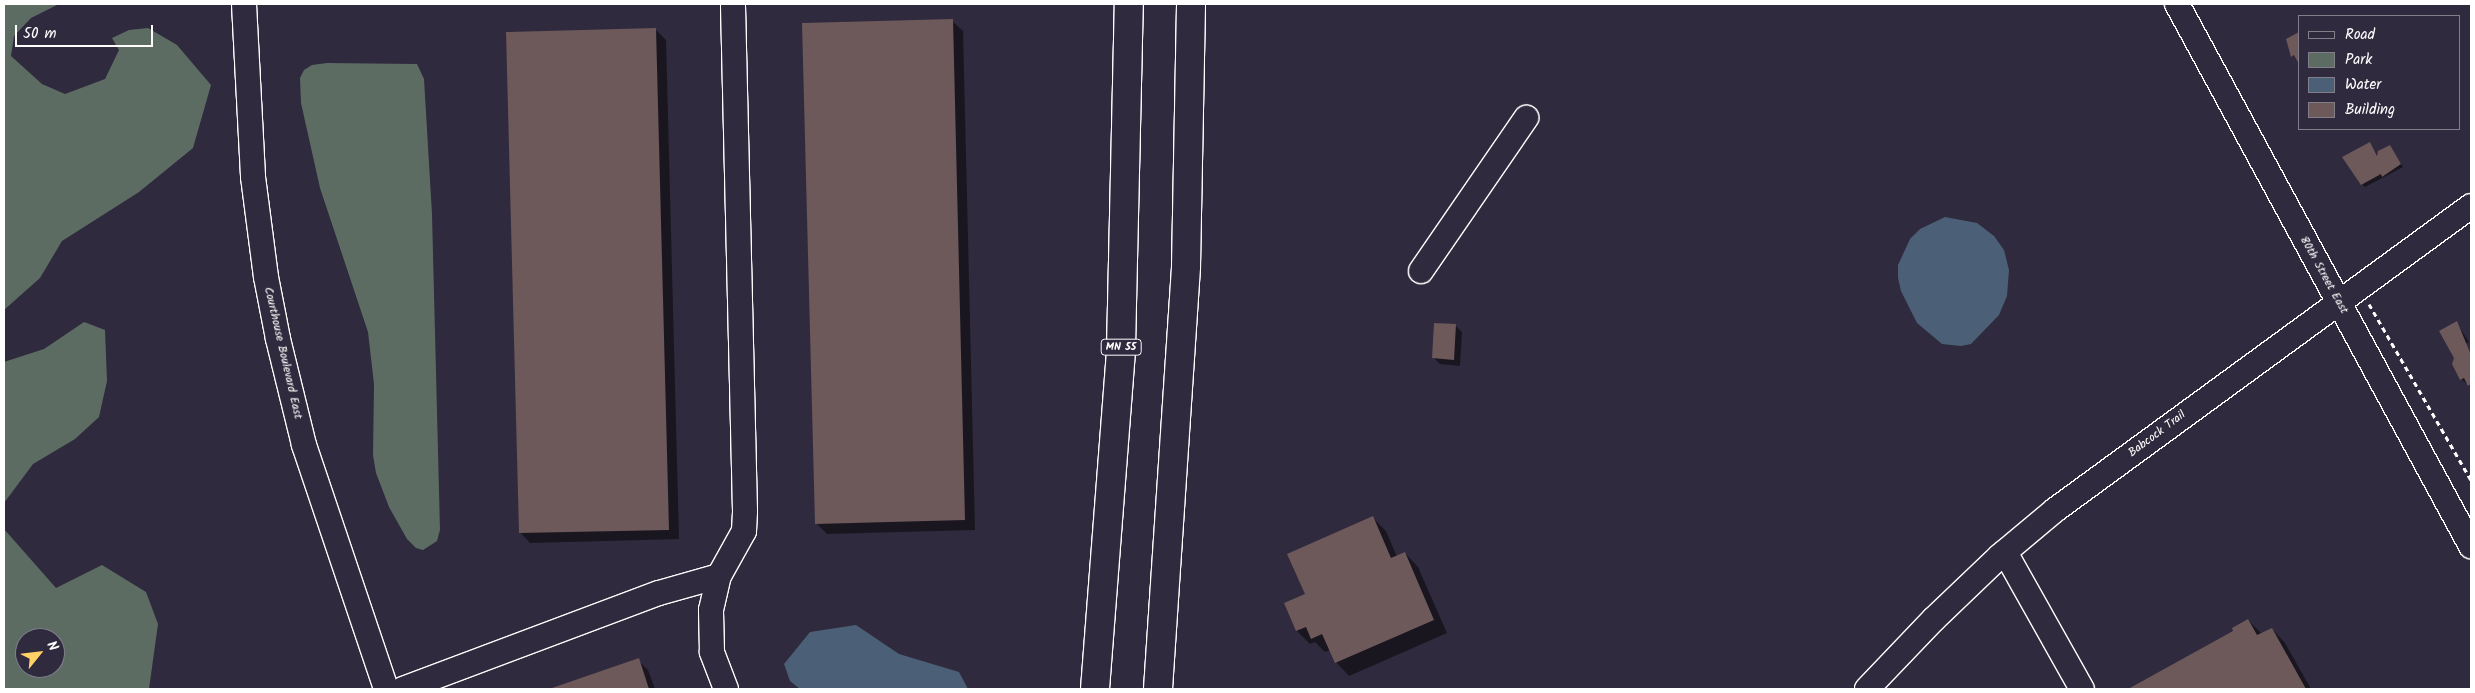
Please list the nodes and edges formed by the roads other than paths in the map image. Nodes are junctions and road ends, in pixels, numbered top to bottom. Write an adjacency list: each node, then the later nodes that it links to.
1 (244, 4): 13 (street, Courthouse Boulevard East)
2 (733, 4): 12 (street)
3 (1129, 4): 16 (highway, MN 55)
4 (1191, 4): 17 (highway)
5 (2177, 4): 9 (street, 80th Street East)
6 (1526, 118): 8 (street)
7 (2471, 206): 9 (street, Babcock Trail)
8 (1421, 271)
9 (2338, 301): 10 (street, 80th Street East); 11 (street, Babcock Trail)
10 (2471, 546)
11 (2006, 552): 18 (street, Babcock Trail); 19 (street)
12 (719, 576): 14 (street); 15 (street)
13 (386, 689)
14 (404, 689)
15 (726, 689)
16 (1095, 689)
17 (1158, 689)
18 (1866, 689)
19 (2082, 689)

